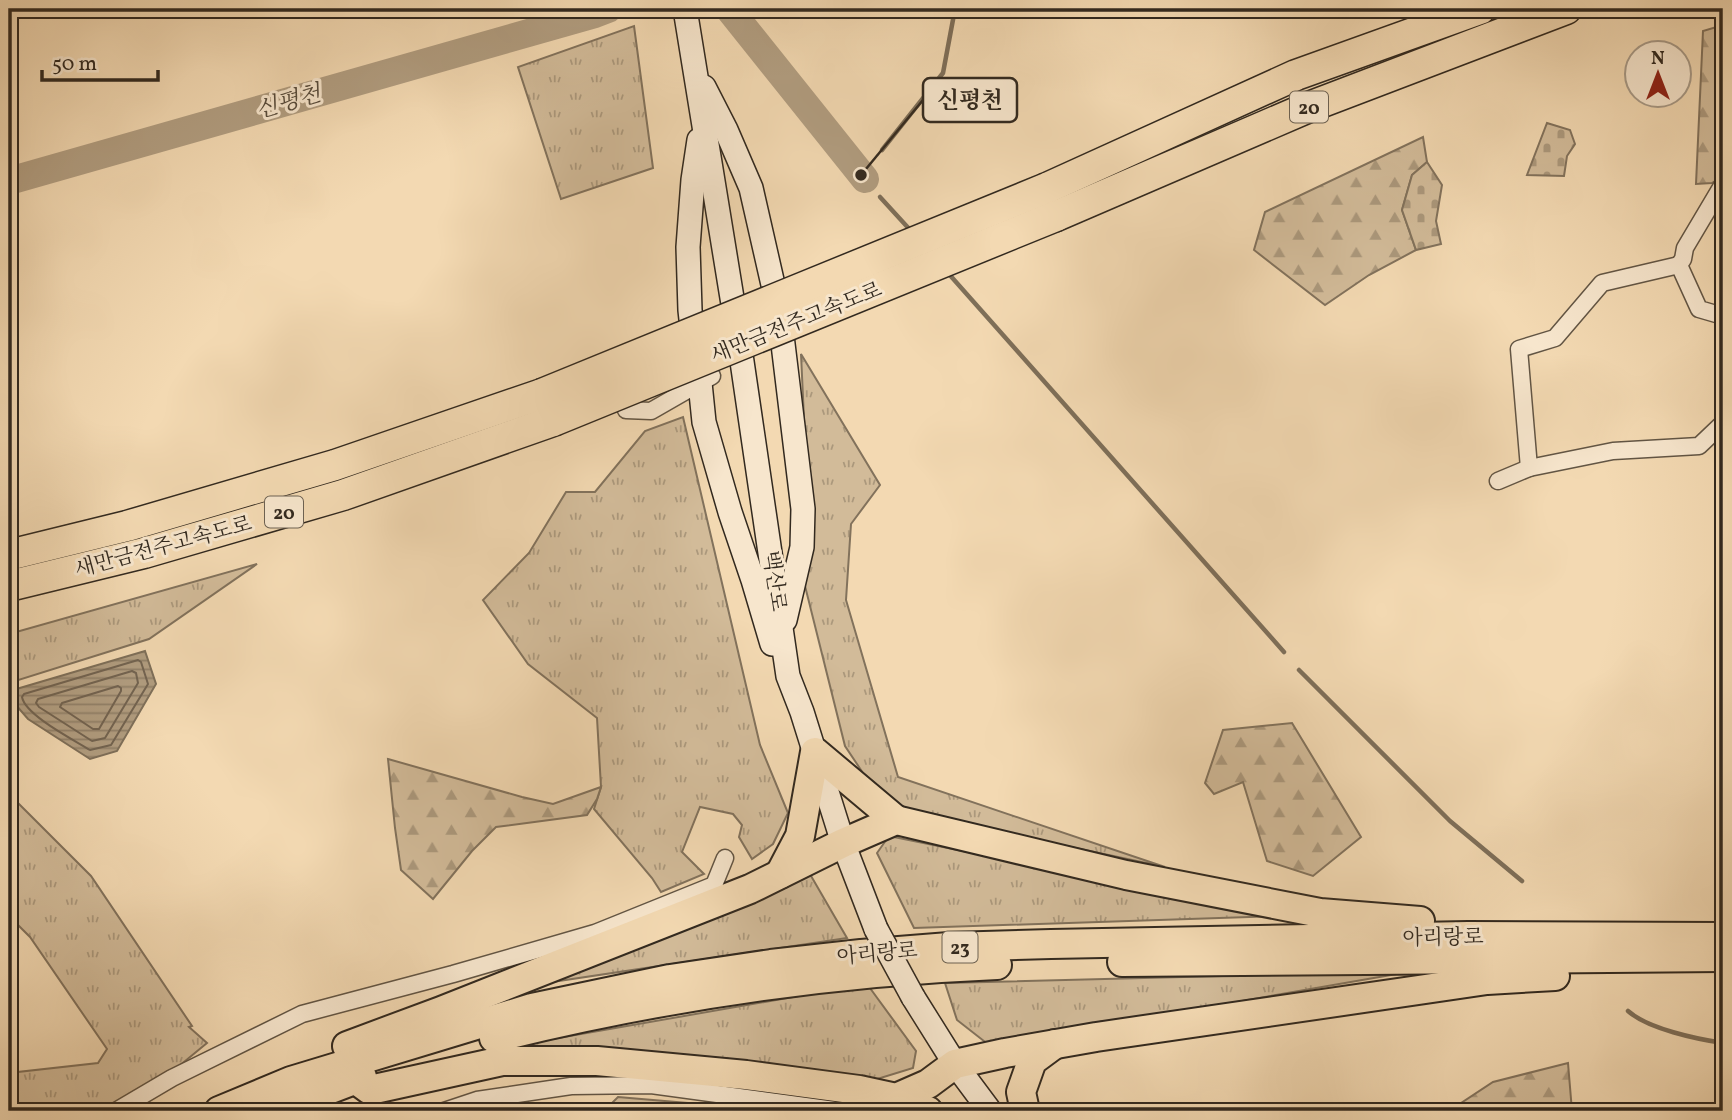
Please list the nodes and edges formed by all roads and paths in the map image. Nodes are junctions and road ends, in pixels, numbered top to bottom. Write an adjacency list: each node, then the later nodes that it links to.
1 (1480, 9): 7 (highway, 새만금전주고속도로 / 20)
2 (1566, 9): 7 (highway, 새만금전주고속도로 / 20)
3 (686, 13): 4 (main road, 백산로)
4 (693, 65): 5 (main road, 백산로); 18 (main road)
5 (702, 116): 10 (main road); 18 (main road, 백산로)
6 (1723, 184): 8 (street)
7 (1051, 202): 11 (highway, 새만금전주고속도로 / 20, bridge)
8 (1679, 265): 9 (street); 14 (street)
9 (1723, 316)
10 (706, 380): 12 (street); 19 (main road)
11 (548, 408): 16 (highway, 새만금전주고속도로 / 20); 17 (highway, 새만금전주고속도로 / 20)
12 (626, 410)
13 (1723, 426): 14 (street)
14 (1529, 468): 15 (street)
15 (1498, 481)
16 (9, 555)
17 (9, 586)
18 (782, 633): 19 (main road, 백산로)
19 (789, 676): 20 (main road, 백산로)
20 (815, 752): 21 (highway); 22 (main road, 백산로); 24 (highway)
21 (896, 820): 22 (highway); 25 (highway)
22 (843, 843): 24 (highway); 30 (main road, 백산로, bridge)
23 (725, 858): 34 (street)
24 (780, 874): 32 (highway)
25 (1468, 936): 26 (highway, 아리랑로 / 23); 32 (highway, 아리랑로 / 23)
26 (1723, 937)
27 (1723, 957): 28 (highway, 아리랑로 / 23)
28 (1655, 958): 29 (highway); 31 (highway, 아리랑로 / 23)
29 (1055, 1044): 30 (highway); 41 (highway)
30 (955, 1064): 33 (highway); 40 (main road, 백산로)
31 (355, 1079): 33 (highway); 36 (highway, 아리랑로 / 23)
32 (291, 1081): 35 (highway, 아리랑로 / 23)
33 (896, 1098): 39 (highway)
34 (116, 1111)
35 (219, 1111)
36 (273, 1111)
37 (444, 1111): 38 (street)
38 (842, 1111)
39 (928, 1111)
40 (990, 1111)
41 (1026, 1111)

